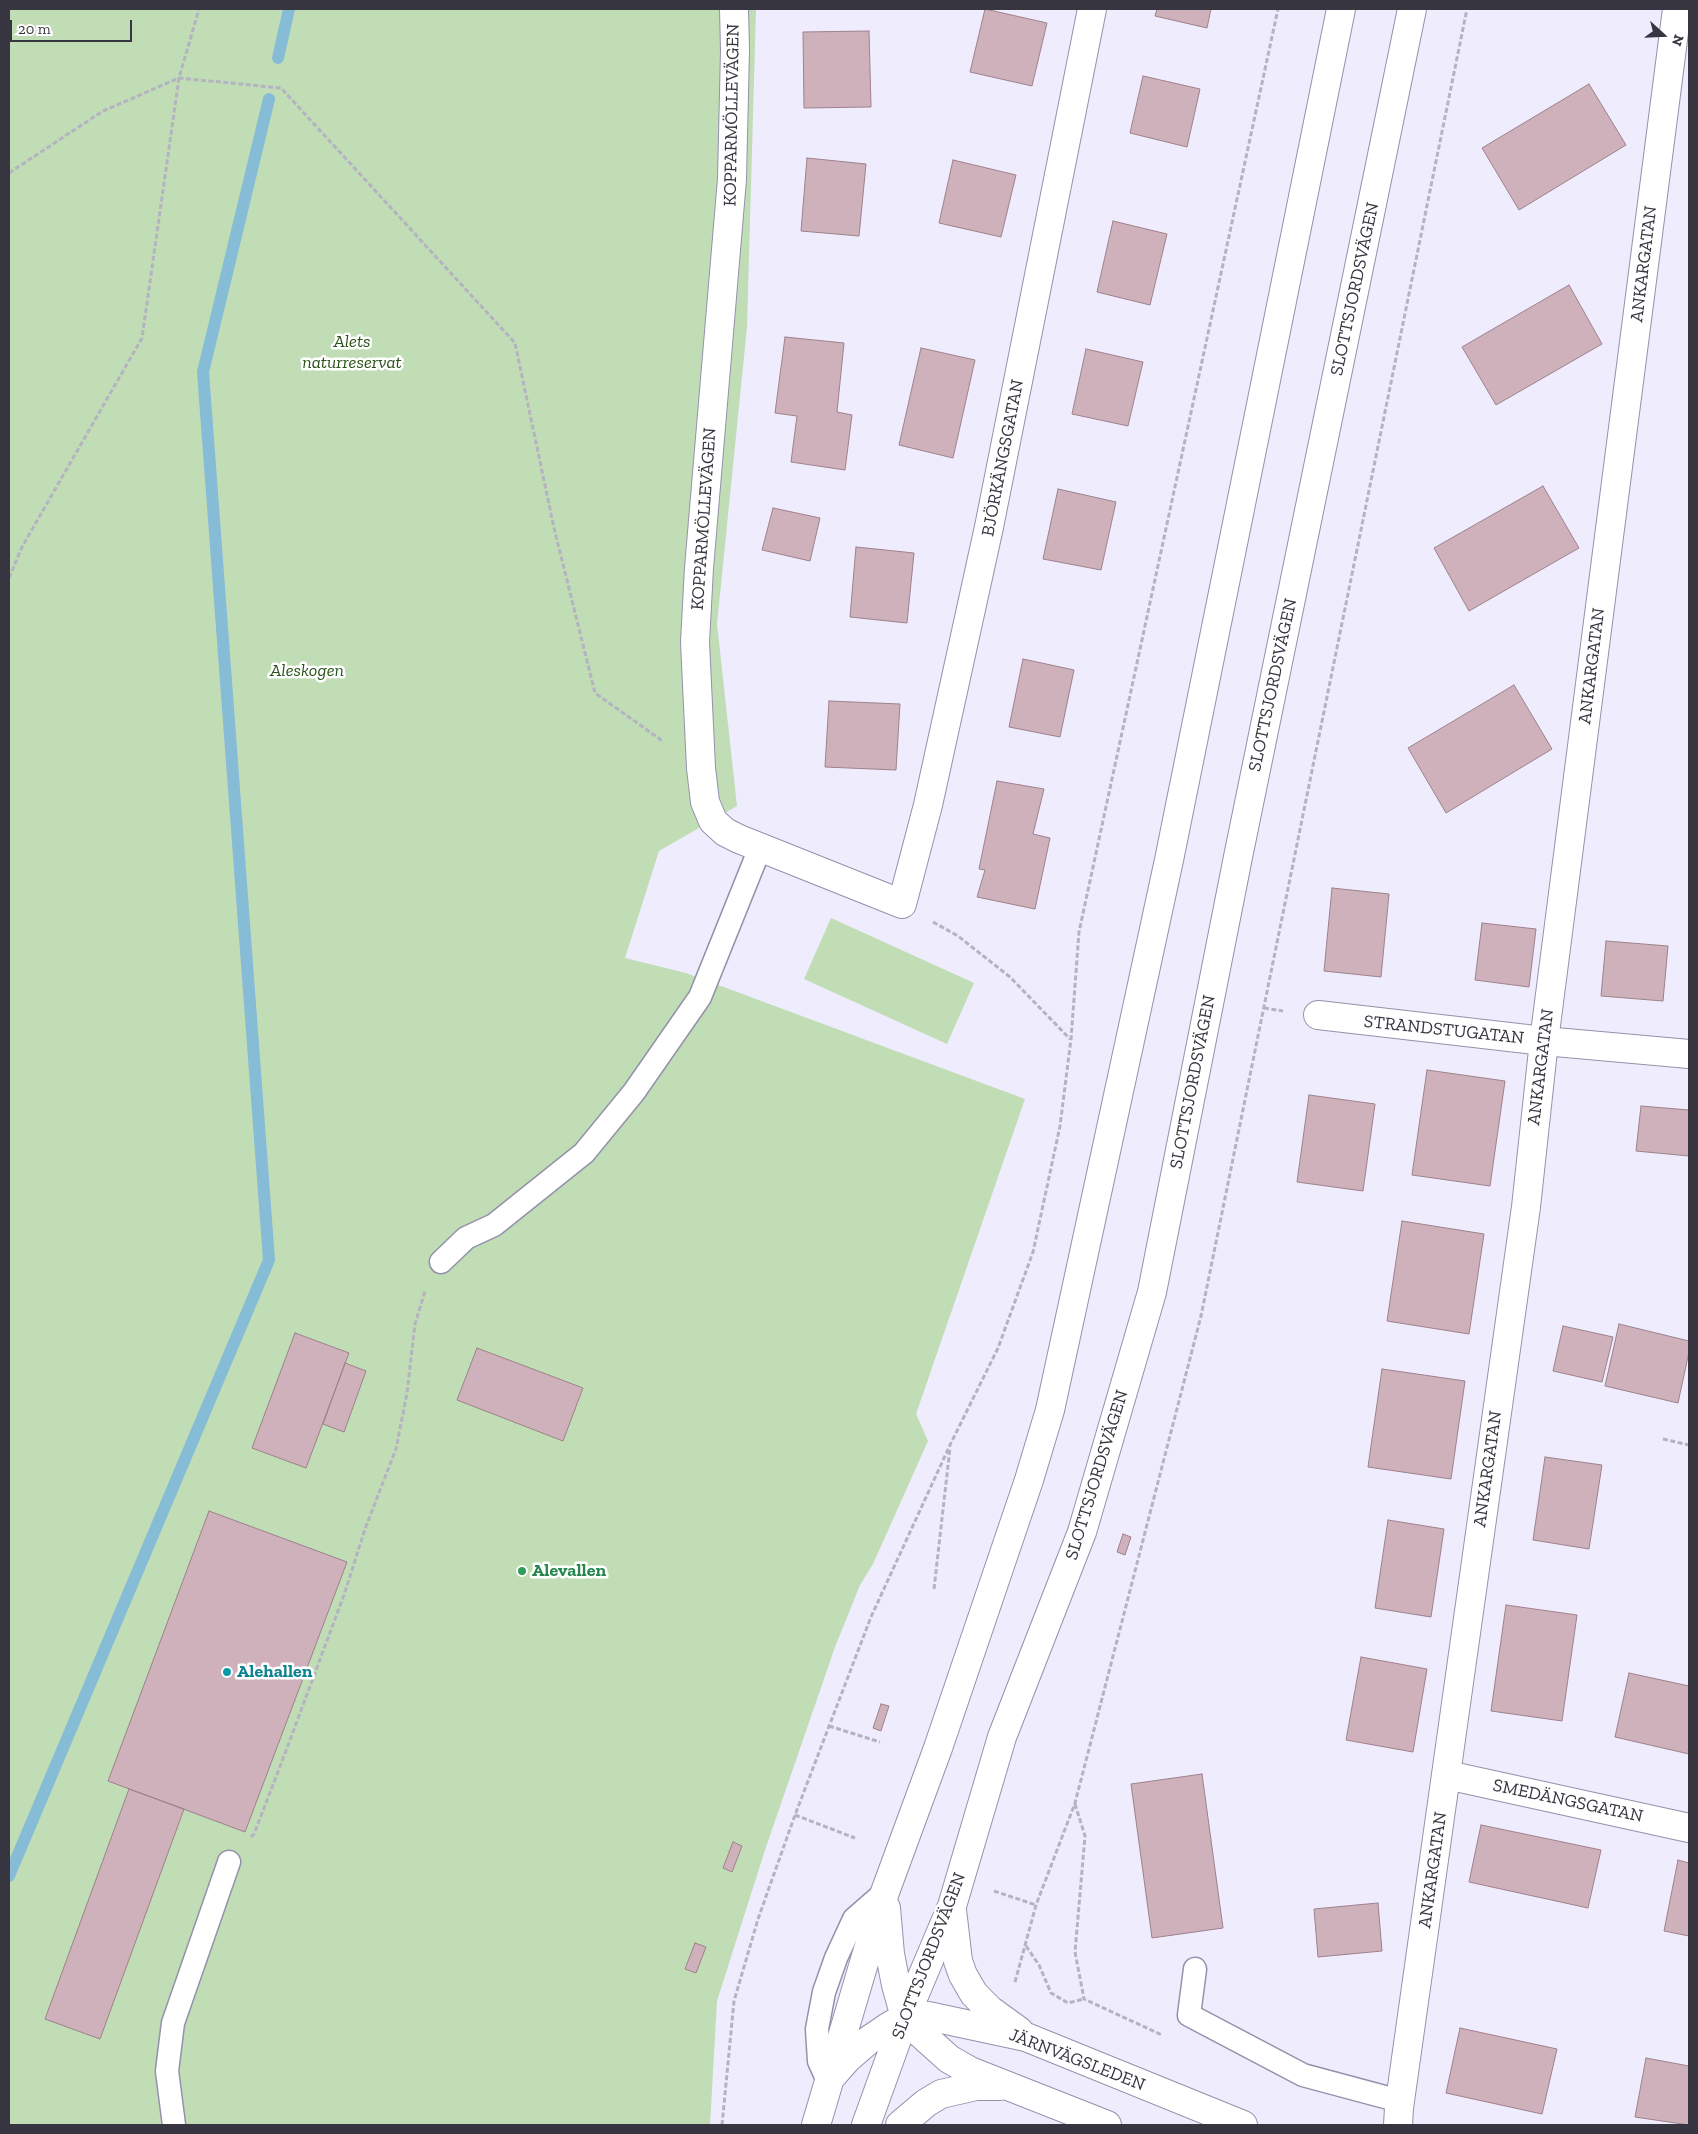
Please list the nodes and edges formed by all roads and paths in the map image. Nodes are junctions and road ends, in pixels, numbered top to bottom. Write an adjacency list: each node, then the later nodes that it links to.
1 (199, 9): 9 (path)
2 (734, 9): 12 (main road, KOPPARMÖLLEVÄGEN)
3 (1092, 9): 14 (main road, BJÖRKÄNGSGATAN)
4 (1278, 9): 16 (path)
5 (1341, 9): 32 (main road)
6 (1412, 9): 34 (main road, SLOTTSJORDSVÄGEN)
7 (1467, 9): 33 (path)
8 (1677, 9): 17 (main road, ANKARGATAN)
9 (179, 78): 10 (path); 11 (path); 12 (path)
10 (9, 172)
11 (9, 578)
12 (701, 768): 13 (main road, KOPPARMÖLLEVÄGEN)
13 (760, 848): 14 (main road, KOPPARMÖLLEVÄGEN); 19 (lane)
14 (902, 904): 16 (path)
15 (1318, 1015): 17 (main road, STRANDSTUGATAN)
16 (1071, 1040): 21 (path)
17 (1544, 1041): 18 (main road, STRANDSTUGATAN); 26 (main road, ANKARGATAN)
18 (1689, 1054)
19 (441, 1262): 30 (path)
20 (1663, 1439): 22 (path)
21 (950, 1444): 23 (path); 24 (path)
22 (1689, 1445)
23 (934, 1589)
24 (829, 1726): 25 (path); 27 (path)
25 (880, 1742)
26 (1447, 1775): 28 (main road, SMEDÄNGSGATAN); 43 (main road, ANKARGATAN)
27 (795, 1814): 29 (path); 45 (path)
28 (1689, 1828)
29 (855, 1838)
30 (229, 1862): 44 (lane)
31 (994, 1891): 33 (path)
32 (885, 1892): 39 (main road); 41 (main road)
33 (1036, 1905): 35 (path)
34 (952, 1906): 39 (main road, SLOTTSJORDSVÄGEN); 40 (main road)
35 (1025, 1946): 37 (path); 38 (path)
36 (1195, 1969): 43 (lane)
37 (1015, 1982)
38 (1084, 1999)
39 (905, 2017): 40 (main road, JÄRNVÄGSLEDEN); 41 (main road); 42 (main road); 47 (main road, SLOTTSJORDSVÄGEN)
40 (1026, 2037): 50 (main road, JÄRNVÄGSLEDEN)
41 (828, 2081): 46 (main road)
42 (1006, 2086): 48 (main road); 49 (main road)
43 (1399, 2117)
44 (174, 2125)
45 (722, 2125)
46 (816, 2125)
47 (866, 2125)
48 (900, 2125)
49 (1107, 2125)
50 (1243, 2125)

